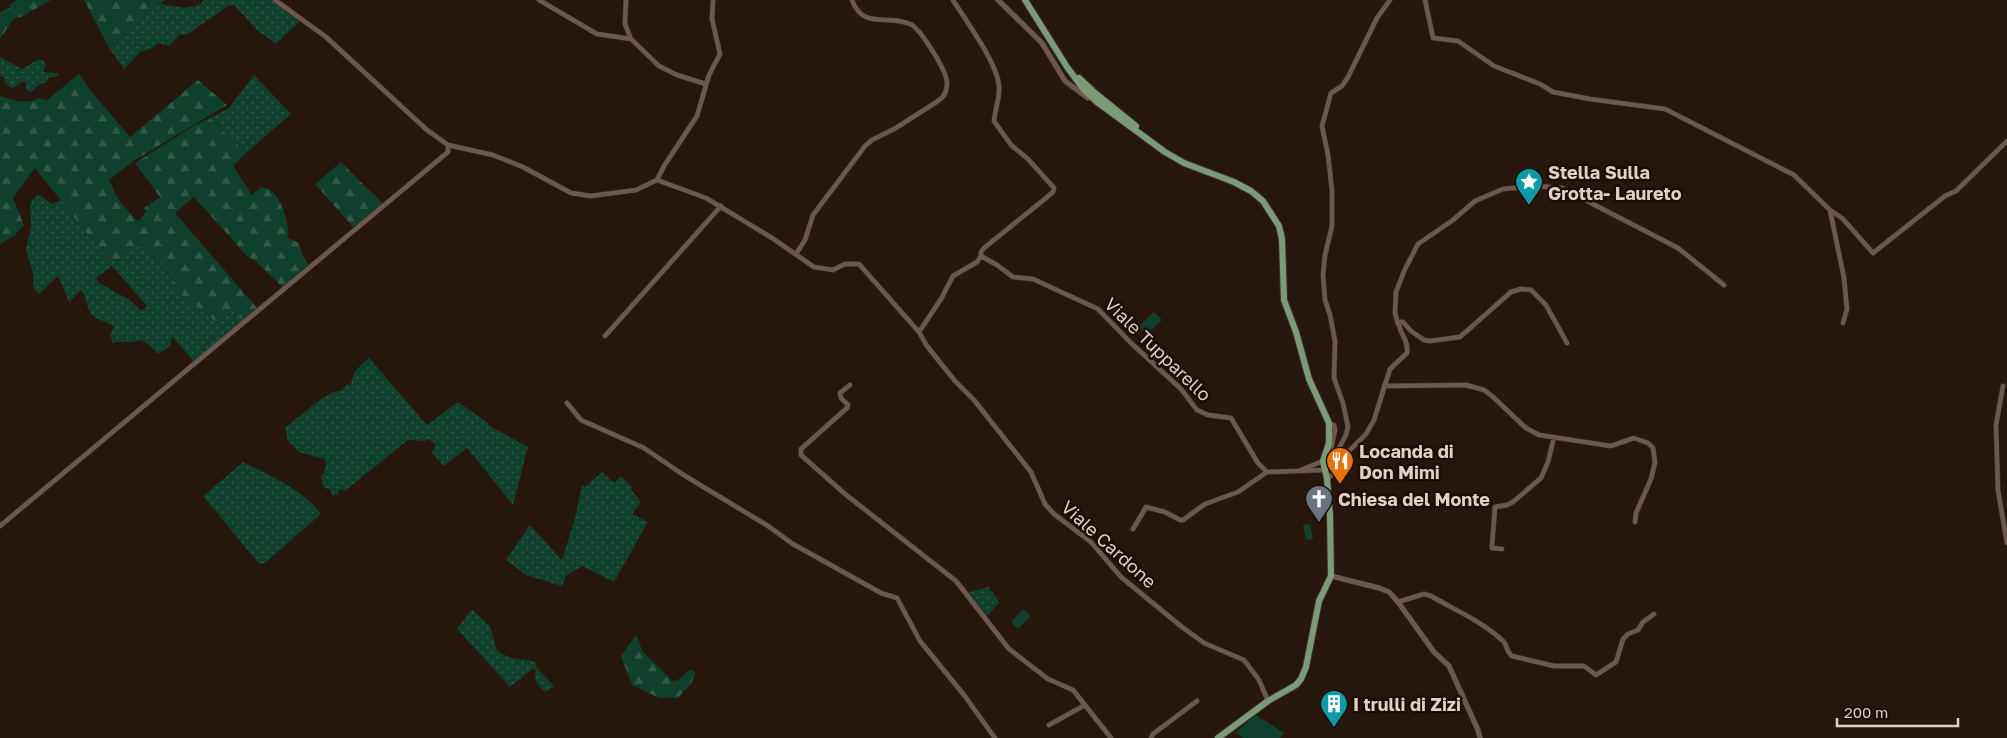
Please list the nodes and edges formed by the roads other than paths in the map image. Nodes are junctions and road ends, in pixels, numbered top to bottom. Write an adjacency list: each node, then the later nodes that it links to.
1 (275, 0): 16 (street)
2 (539, 0): 11 (street)
3 (626, 0): 11 (street)
4 (713, 0): 14 (street)
5 (852, 0): 21 (street)
6 (953, 0): 22 (street)
7 (998, 0): 12 (street)
8 (1026, 0): 13 (main road)
9 (1390, 0): 33 (street)
10 (1425, 0): 20 (street)
11 (631, 38): 14 (street)
12 (1062, 78): 13 (street); 13 (street)
13 (1073, 80): 17 (main road); 17 (main road)
14 (706, 84): 18 (street)
15 (2007, 141): 20 (street)
16 (448, 145): 18 (street); 41 (street)
17 (1174, 157): 33 (main road)
18 (657, 180): 19 (street)
19 (721, 206): 21 (street); 27 (street)
20 (1830, 210): 24 (street)
21 (796, 254): 26 (street, Viale Cardone)
22 (981, 256): 26 (street); 37 (street, Viale Tupparello)
23 (1724, 285): 25 (street)
24 (1843, 323)
25 (1398, 324): 28 (street); 30 (street)
26 (919, 332): 49 (street, Viale Cardone)
27 (606, 336)
28 (1567, 343)
29 (850, 385): 50 (street)
30 (1384, 386): 34 (street); 39 (street)
31 (2003, 386): 43 (street)
32 (567, 403): 52 (street)
33 (1329, 424): 35 (main road)
34 (1554, 437): 40 (street); 44 (street)
35 (1323, 462): 36 (main road); 38 (street)
36 (1324, 470): 38 (street); 39 (main road)
37 (1267, 472): 38 (street); 42 (street)
38 (1298, 472)
39 (1327, 480): 45 (main road)
40 (1635, 522)
41 (0, 526)
42 (1133, 529)
43 (2007, 543)
44 (1502, 549)
45 (1331, 576): 46 (street); 49 (main road)
46 (1398, 602): 47 (street); 56 (street)
47 (1654, 614)
48 (1197, 700): 54 (street)
49 (1268, 701): 55 (main road)
50 (1085, 705): 51 (street); 53 (street)
51 (1049, 725)
52 (995, 738)
53 (1111, 738)
54 (1151, 738)
55 (1218, 738)
56 (1480, 738)

